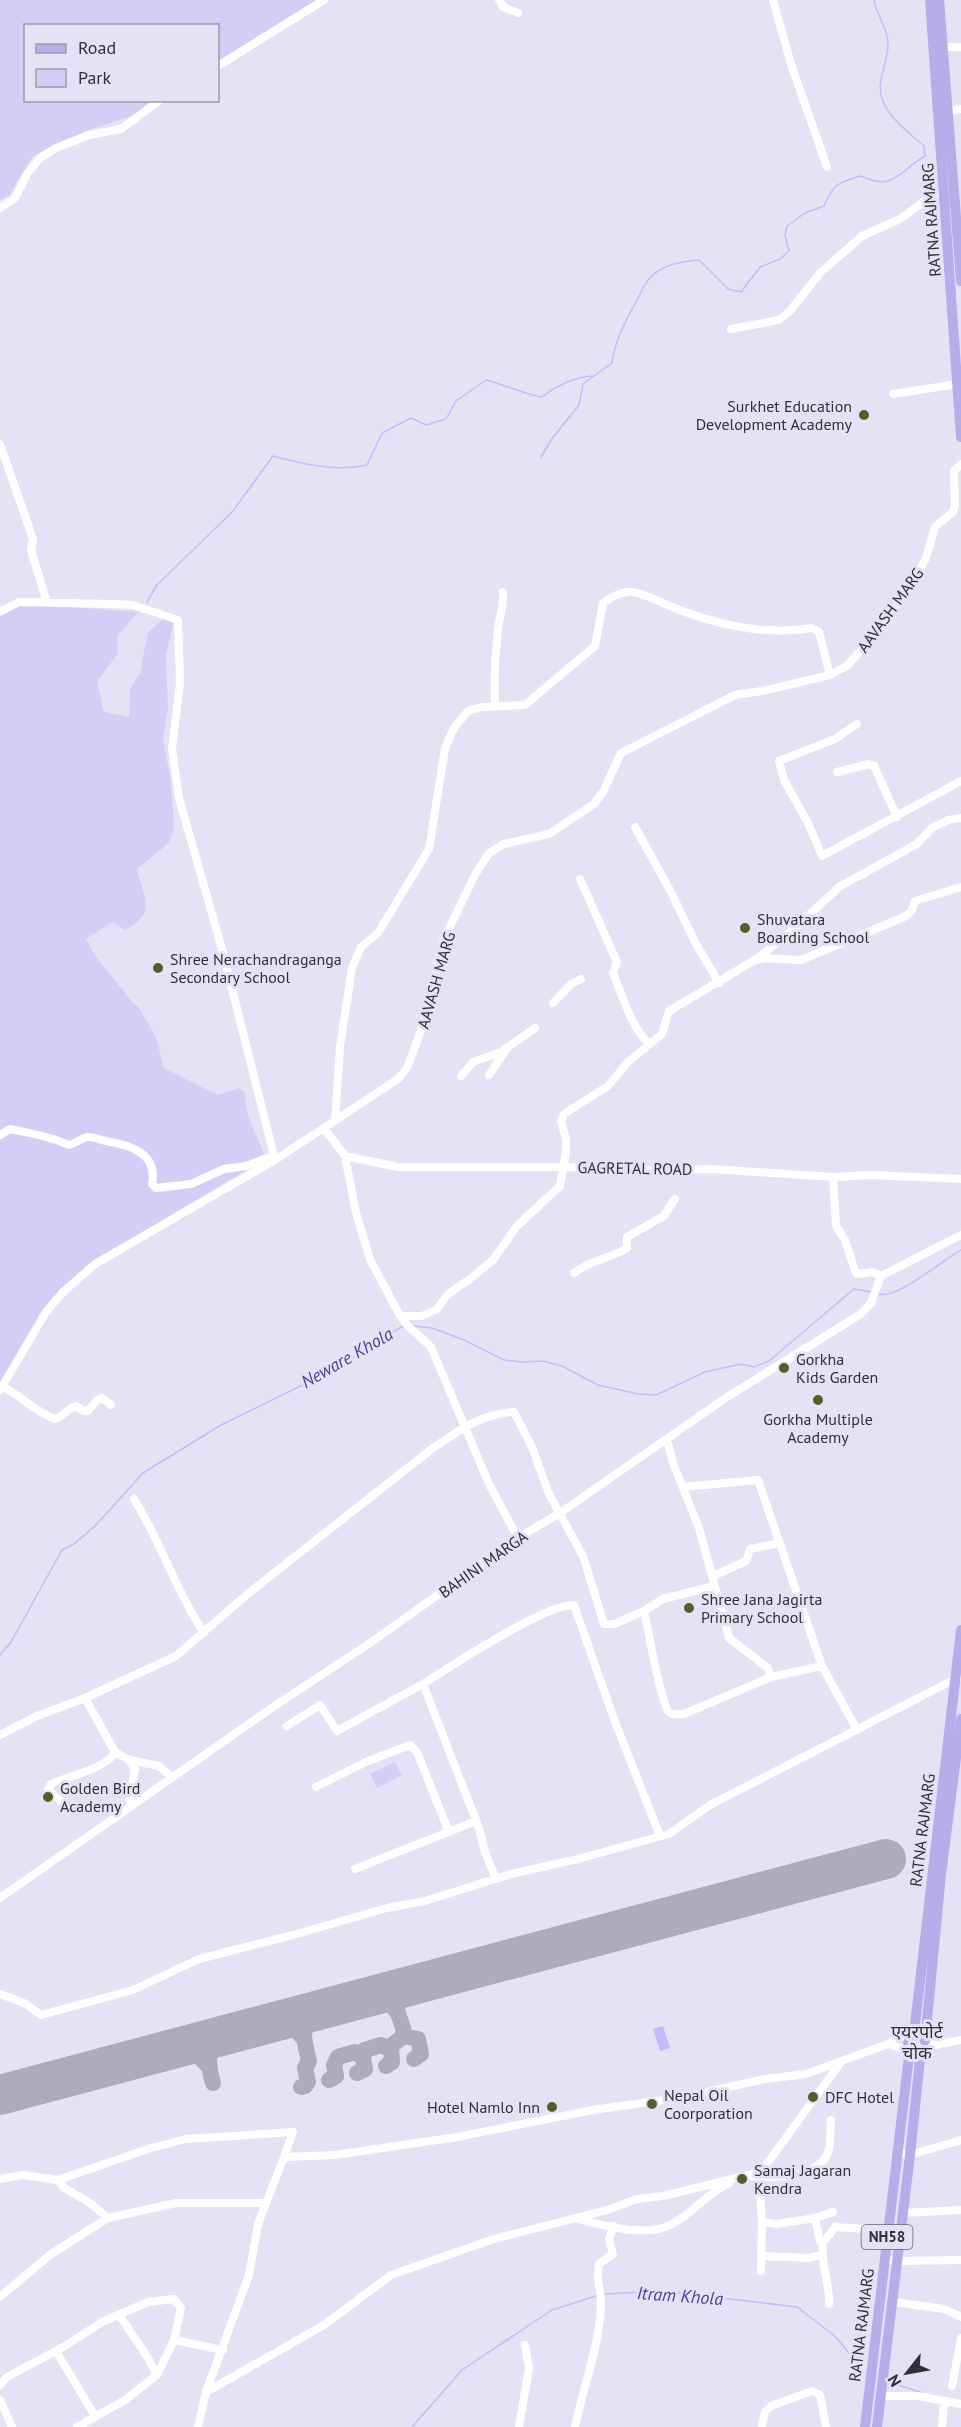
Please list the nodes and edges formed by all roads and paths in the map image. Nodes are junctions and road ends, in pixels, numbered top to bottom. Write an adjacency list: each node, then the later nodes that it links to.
1 (324, 0): 9 (street)
2 (499, 0): 6 (street)
3 (773, 0): 13 (street)
4 (930, 0): 14 (main road, RATNA RAJMARG)
5 (939, 0): 7 (main road, RATNA RAJMARG)
6 (518, 13)
7 (943, 47): 8 (street); 12 (main road, RATNA RAJMARG)
8 (961, 47)
9 (219, 65)
10 (157, 102): 15 (street)
11 (961, 109): 12 (street)
12 (947, 111): 16 (main road, RATNA RAJMARG)
13 (827, 167)
14 (944, 194): 17 (street); 18 (main road, RATNA RAJMARG)
15 (0, 208)
16 (961, 281)
17 (731, 329)
18 (958, 384): 19 (street); 20 (main road, RATNA RAJMARG)
19 (893, 394)
20 (961, 437)
21 (0, 444): 24 (street)
22 (961, 464): 26 (street, AAVASH MARG)
23 (503, 592): 27 (street)
24 (47, 603): 25 (street); 49 (street)
25 (0, 612)
26 (830, 675): 27 (street); 45 (street, AAVASH MARG)
27 (495, 707): 45 (street)
28 (857, 724): 31 (street)
29 (837, 772): 31 (street)
30 (961, 781): 31 (street)
31 (897, 817)
32 (961, 818): 36 (street)
33 (635, 827): 38 (street)
34 (580, 879): 41 (street)
35 (961, 887): 36 (street)
36 (755, 960): 38 (street)
37 (581, 979): 39 (street)
38 (719, 983): 41 (street)
39 (553, 1003)
40 (535, 1028): 42 (street)
41 (649, 1043): 50 (street)
42 (507, 1048): 43 (street); 44 (street)
43 (489, 1075)
44 (461, 1077)
45 (335, 1121): 46 (street, AAVASH MARG)
46 (324, 1128): 48 (street); 49 (street, AAVASH MARG)
47 (0, 1135): 49 (street)
48 (345, 1155): 50 (street, GAGRETAL ROAD); 57 (street)
49 (274, 1160): 58 (street, AAVASH MARG)
50 (563, 1167): 51 (street, GAGRETAL ROAD); 57 (street)
51 (833, 1177): 52 (street, GAGRETAL ROAD); 56 (street)
52 (961, 1179)
53 (675, 1199): 55 (street)
54 (961, 1235): 56 (street)
55 (574, 1273)
56 (881, 1276): 61 (street, BAHINI MARGA)
57 (400, 1316): 60 (street)
58 (1, 1388): 59 (street)
59 (111, 1405)
60 (464, 1428): 64 (street); 65 (street); 71 (street)
61 (667, 1438): 62 (street); 64 (street, BAHINI MARGA)
62 (683, 1487): 66 (street); 67 (street)
63 (134, 1499): 71 (street)
64 (560, 1513): 65 (street, BAHINI MARGA); 69 (street)
65 (518, 1538): 83 (street, BAHINI MARGA)
66 (780, 1543): 67 (street); 72 (street)
67 (713, 1576): 68 (street)
68 (714, 1586): 69 (street); 73 (street)
69 (644, 1611): 73 (street)
70 (961, 1630): 74 (main road, RATNA RAJMARG / NH58)
71 (204, 1633): 76 (street)
72 (822, 1666): 73 (street); 79 (street)
73 (771, 1677)
74 (958, 1678): 79 (street); 96 (main road, RATNA RAJMARG / NH58)
75 (423, 1684): 78 (street); 88 (street); 90 (street)
76 (85, 1698): 80 (street); 81 (street)
77 (961, 1719): 84 (main road, RATNA RAJMARG / NH58)
78 (287, 1726)
79 (857, 1730): 90 (street)
80 (0, 1735)
81 (115, 1752): 82 (street); 86 (street)
82 (129, 1760): 83 (street); 87 (street)
83 (172, 1777): 87 (street, BAHINI MARGA)
84 (957, 1785): 96 (main road, RATNA RAJMARG / NH58)
85 (316, 1787): 89 (street)
86 (61, 1801)
87 (131, 1807): 93 (street, BAHINI MARGA)
88 (476, 1821): 89 (street); 92 (street)
89 (449, 1832): 91 (street)
90 (660, 1836): 92 (street)
91 (355, 1869)
92 (496, 1879): 94 (street)
93 (0, 1898)
94 (0, 1994)
95 (961, 2040): 96 (street)
96 (917, 2041): 97 (street); 100 (main road, RATNA RAJMARG / NH58); 101 (main road, RATNA RAJMARG / NH58)
97 (841, 2062): 102 (street); 111 (street)
98 (831, 2120): 103 (street)
99 (961, 2139): 101 (street)
100 (897, 2153): 101 (street); 115 (main road, RATNA RAJMARG / NH58)
101 (910, 2155): 109 (main road, RATNA RAJMARG / NH58)
102 (284, 2157): 105 (street); 106 (street)
103 (759, 2177): 113 (street); 114 (street)
104 (0, 2179): 105 (street)
105 (58, 2180): 110 (street)
106 (265, 2203): 110 (street); 133 (street)
107 (961, 2210): 109 (street)
108 (833, 2212): 112 (street)
109 (902, 2213): 121 (main road, RATNA RAJMARG / NH58)
110 (108, 2218): 123 (street)
111 (575, 2218): 114 (street); 138 (street)
112 (815, 2218): 113 (street); 116 (street)
113 (762, 2222): 118 (street)
114 (614, 2226): 150 (street)
115 (887, 2240): 116 (street); 119 (main road, RATNA RAJMARG / NH58)
116 (823, 2243): 117 (street)
117 (821, 2255): 118 (street); 125 (street)
118 (761, 2256): 122 (street)
119 (885, 2259): 121 (street); 129 (main road, RATNA RAJMARG / NH58)
120 (961, 2260): 121 (street)
121 (897, 2261): 124 (main road, RATNA RAJMARG / NH58)
122 (761, 2271)
123 (0, 2297)
124 (893, 2302): 127 (street); 131 (main road, RATNA RAJMARG / NH58)
125 (829, 2304)
126 (120, 2316): 130 (street); 134 (street); 135 (street)
127 (961, 2318)
128 (961, 2338): 137 (street)
129 (875, 2339): 131 (main road); 144 (main road, RATNA RAJMARG / NH58)
130 (174, 2340): 133 (street); 135 (street)
131 (889, 2341): 139 (main road, RATNA RAJMARG / NH58)
132 (525, 2345): 149 (street)
133 (223, 2350): 138 (street)
134 (56, 2351): 136 (street); 143 (street)
135 (157, 2375): 143 (street)
136 (0, 2385)
137 (952, 2386)
138 (206, 2392): 146 (street)
139 (883, 2396): 141 (street); 145 (main road, RATNA RAJMARG / NH58)
140 (0, 2400): 147 (street)
141 (944, 2402): 142 (street); 153 (street)
142 (961, 2404)
143 (95, 2416): 148 (street)
144 (865, 2422): 145 (main road)
145 (878, 2423)
146 (198, 2426)
147 (12, 2427)
148 (77, 2427)
149 (519, 2427)
150 (575, 2427)
151 (762, 2427): 152 (street)
152 (826, 2427)
153 (942, 2427)

